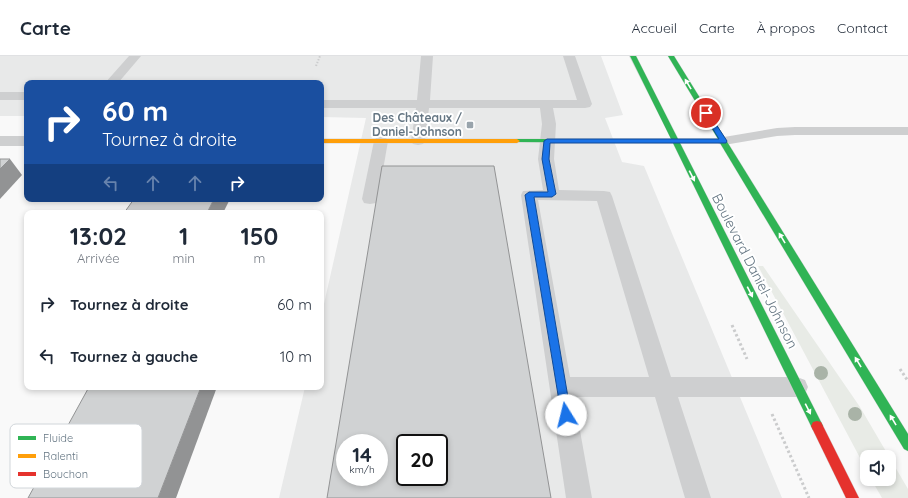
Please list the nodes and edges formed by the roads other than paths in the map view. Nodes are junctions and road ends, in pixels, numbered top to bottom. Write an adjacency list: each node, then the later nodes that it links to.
1 (135, 56): 6 (lane)
2 (427, 56): 10 (lane)
3 (569, 56): 11 (lane)
4 (633, 56): 19 (street, Boulevard Daniel-Johnson)
5 (671, 56): 20 (street, one-way to 5)
6 (114, 80)
7 (0, 96): 8 (lane)
8 (24, 96)
9 (324, 104): 10 (lane)
10 (423, 104): 11 (lane); 17 (lane)
11 (546, 104): 18 (lane)
12 (908, 131): 20 (lane)
13 (0, 141): 14 (street)
14 (24, 141)
15 (324, 141): 16 (street)
16 (381, 141): 17 (street); 22 (lane)
17 (418, 141): 18 (street)
18 (547, 141): 19 (street); 21 (lane)
19 (675, 141): 20 (street); 24 (street, Boulevard Daniel-Johnson, one-way to 24)
20 (724, 141): 26 (street, one-way to 20)
21 (552, 194): 23 (lane); 25 (lane)
22 (370, 199)
23 (561, 387): 25 (lane); 27 (lane)
24 (797, 387): 25 (lane); 29 (street, Boulevard Daniel-Johnson, one-way to 29)
25 (663, 388): 28 (lane)
26 (908, 445)
27 (579, 498)
28 (698, 498)
29 (853, 498)

